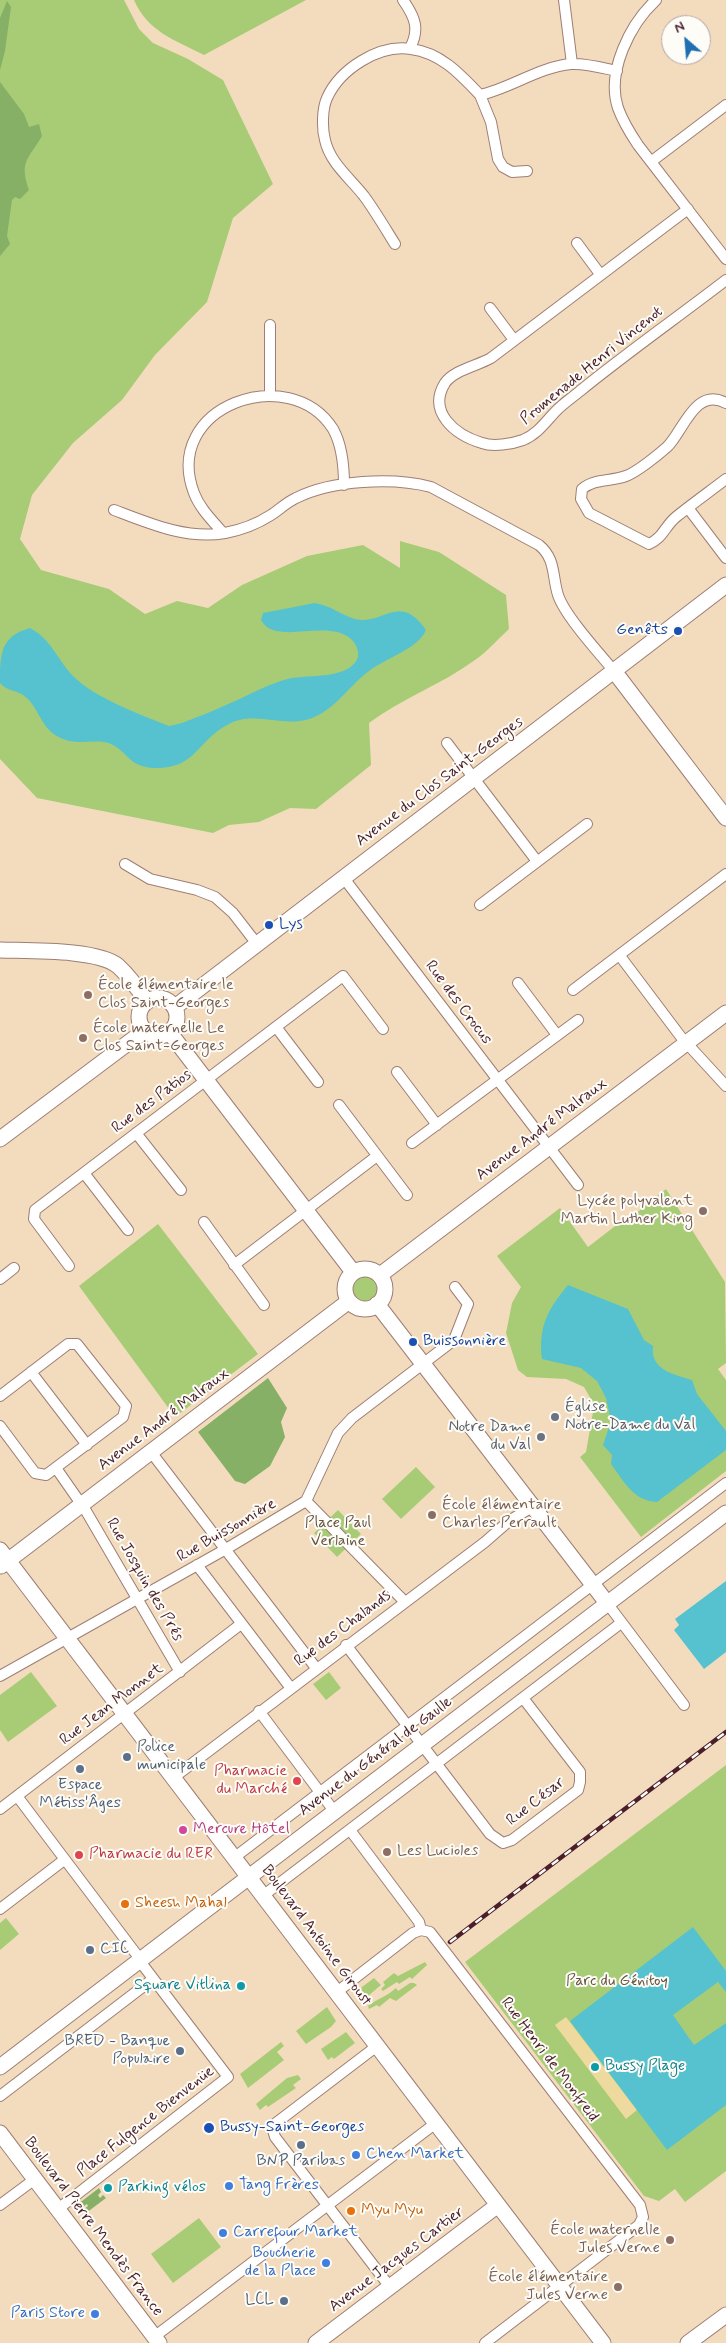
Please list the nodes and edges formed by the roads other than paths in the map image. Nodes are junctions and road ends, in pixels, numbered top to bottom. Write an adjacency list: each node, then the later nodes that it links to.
1 (403, 0): 4 (street)
2 (564, 0): 5 (street)
3 (656, 0): 6 (street)
4 (410, 48): 7 (street); 13 (street)
5 (572, 64): 6 (street); 7 (street)
6 (617, 71): 9 (street)
7 (480, 95): 10 (street)
8 (726, 105): 9 (street)
9 (652, 161): 11 (street)
10 (527, 171)
11 (688, 209): 14 (street); 15 (street, Promenade Henri Vincenot)
12 (577, 243): 15 (street)
13 (395, 244)
14 (726, 259)
15 (600, 274): 19 (street, Promenade Henri Vincenot)
16 (726, 280): 19 (street, Promenade Henri Vincenot)
17 (490, 308): 19 (street)
18 (270, 325): 20 (street)
19 (514, 340)
20 (270, 396): 23 (street); 26 (street)
21 (726, 403): 24 (street)
22 (726, 479): 24 (street)
23 (344, 485): 26 (street); 29 (street)
24 (688, 508): 27 (street)
25 (114, 510): 26 (street)
26 (223, 533)
27 (726, 558)
28 (726, 585): 29 (street, Avenue du Clos Saint-Georges)
29 (614, 671): 31 (street, Avenue du Clos Saint-Georges); 32 (street)
30 (447, 743): 31 (street)
31 (474, 777): 34 (street); 37 (street, Avenue du Clos Saint-Georges)
32 (726, 818)
33 (587, 824): 34 (street)
34 (536, 860): 38 (street)
35 (125, 864): 39 (street)
36 (726, 874): 41 (street)
37 (343, 877): 39 (street, Avenue du Clos Saint-Georges); 56 (street, Rue des Crocus)
38 (480, 905)
39 (257, 944): 45 (street, Avenue du Clos Saint-Georges)
40 (0, 950): 44 (street)
41 (620, 956): 43 (street); 53 (street)
42 (518, 983): 52 (street)
43 (573, 990)
44 (146, 1002): 45 (street); 50 (street)
45 (175, 1007): 51 (street)
46 (726, 1013): 53 (street, Avenue André Malraux)
47 (578, 1020): 52 (street)
48 (276, 1027): 49 (street, Rue des Patios); 55 (street, Rue des Patios); 57 (street)
49 (383, 1029)
50 (144, 1031): 51 (street); 62 (street)
51 (170, 1033): 55 (street)
52 (557, 1035): 56 (street)
53 (686, 1043): 58 (street); 64 (street, Avenue André Malraux)
54 (397, 1072): 60 (street)
55 (206, 1080): 61 (street, Rue des Patios); 70 (street)
56 (498, 1081): 60 (street); 64 (street, Rue des Crocus)
57 (318, 1082)
58 (726, 1086)
59 (338, 1106): 65 (street)
60 (437, 1125): 63 (street)
61 (136, 1133): 66 (street, Rue des Patios); 68 (street)
62 (0, 1139)
63 (412, 1143)
64 (549, 1148): 67 (street, Rue des Crocus); 77 (street, Avenue André Malraux)
65 (376, 1156): 69 (street); 70 (street)
66 (84, 1172): 72 (street); 74 (street, Rue des Patios)
67 (578, 1185)
68 (180, 1190)
69 (407, 1195)
70 (306, 1210): 73 (street); 76 (street)
71 (204, 1222): 73 (street)
72 (128, 1230)
73 (234, 1265): 82 (street)
74 (69, 1266)
75 (14, 1268): 78 (street)
76 (353, 1272): 77 (street); 80 (street)
77 (380, 1275): 81 (street)
78 (0, 1278)
79 (455, 1287): 83 (street)
80 (349, 1301): 81 (street); 88 (street, Avenue André Malraux)
81 (377, 1304): 83 (street)
82 (264, 1305)
83 (423, 1364): 91 (street); 93 (street)
84 (31, 1372): 85 (street); 87 (street); 87 (street)
85 (0, 1396)
86 (0, 1426): 89 (street)
87 (86, 1445): 89 (street)
88 (151, 1452): 92 (street, Avenue André Malraux); 95 (street)
89 (56, 1468): 92 (street, Rue Josquin des Prés)
90 (726, 1483): 98 (street, Avenue du Général de Gaulle)
91 (306, 1501): 95 (street, Rue Buissonnière); 100 (street)
92 (82, 1504): 96 (street, Avenue André Malraux); 99 (street, Rue Josquin des Prés)
93 (532, 1507): 98 (street); 100 (street, Rue des Chalands)
94 (726, 1513): 101 (street, Avenue du Général de Gaulle)
95 (226, 1549): 97 (street, Rue Buissonnière); 106 (street)
96 (3, 1559): 104 (street, Boulevard Antoine Giroust)
97 (197, 1565): 99 (street, Rue Buissonnière); 103 (street)
98 (593, 1584): 101 (street); 114 (street, Avenue du Général de Gaulle)
99 (137, 1599): 104 (street, Rue Buissonnière); 107 (street, Rue Josquin des Prés)
100 (404, 1601): 105 (street, Rue des Chalands)
101 (607, 1603): 102 (street); 115 (street, Avenue du Général de Gaulle)
102 (621, 1623): 110 (street); 111 (street)
103 (241, 1624): 107 (street, Rue Jean Monnet); 109 (street)
104 (66, 1638): 108 (street, Rue Buissonnière); 113 (street, Boulevard Antoine Giroust)
105 (346, 1645): 106 (street, Rue des Chalands); 114 (street, Rue César)
106 (316, 1668): 109 (street, Rue des Chalands)
107 (180, 1672): 113 (street, Rue Jean Monnet)
108 (0, 1676)
109 (290, 1687): 112 (street, Rue des Chalands)
110 (523, 1698): 116 (street); 116 (street, Rue César)
111 (684, 1705)
112 (259, 1711): 117 (street, Rue des Chalands); 118 (street)
113 (125, 1714): 117 (street, Boulevard Antoine Giroust); 119 (street, Rue Jean Monnet)
114 (407, 1726): 115 (street, Rue César); 118 (street, Avenue du Général de Gaulle)
115 (422, 1744): 116 (street, Rue César); 121 (street, Avenue du Général de Gaulle)
116 (437, 1764): 122 (street)
117 (173, 1778): 123 (street, Boulevard Antoine Giroust)
118 (319, 1793): 121 (street); 123 (street, Avenue du Général de Gaulle)
119 (17, 1796): 120 (street, Rue Jean Monnet); 124 (street)
120 (0, 1810)
121 (334, 1812): 125 (street, Avenue du Général de Gaulle)
122 (350, 1830): 126 (street); 128 (street)
123 (235, 1857): 125 (street, Boulevard Antoine Giroust)
124 (64, 1860): 127 (street); 129 (street)
125 (249, 1876): 126 (street, Boulevard Antoine Giroust); 129 (street, Avenue du Général de Gaulle)
126 (264, 1895): 131 (street, Boulevard Antoine Giroust)
127 (0, 1909)
128 (421, 1930): 131 (street); 142 (street, Rue Henri de Monfreid)
129 (140, 1960): 130 (street); 133 (street, Avenue du Général de Gaulle)
130 (153, 1979): 134 (street); 141 (street, Place Fulgence Bienvenüe)
131 (337, 1992): 132 (street, Boulevard Antoine Giroust)
132 (378, 2046): 135 (street, Boulevard Antoine Giroust); 140 (street)
133 (0, 2067)
134 (0, 2096)
135 (436, 2123): 139 (street, Boulevard Antoine Giroust); 140 (street)
136 (0, 2133): 137 (street, Boulevard Pierre Mendès France)
137 (35, 2179): 138 (street); 141 (street, Boulevard Pierre Mendès France)
138 (0, 2205)
139 (498, 2205): 142 (street, Boulevard Antoine Giroust); 143 (street, Avenue Jacques Cartier)
140 (327, 2206): 143 (street); 145 (street)
141 (58, 2209): 145 (street, Boulevard Pierre Mendès France)
142 (560, 2286): 148 (street); 149 (street, Boulevard Antoine Giroust)
143 (390, 2287): 146 (street, Avenue Jacques Cartier)
144 (726, 2315): 147 (street)
145 (157, 2340)
146 (323, 2341)
147 (694, 2341)
148 (485, 2343)
149 (603, 2343)

